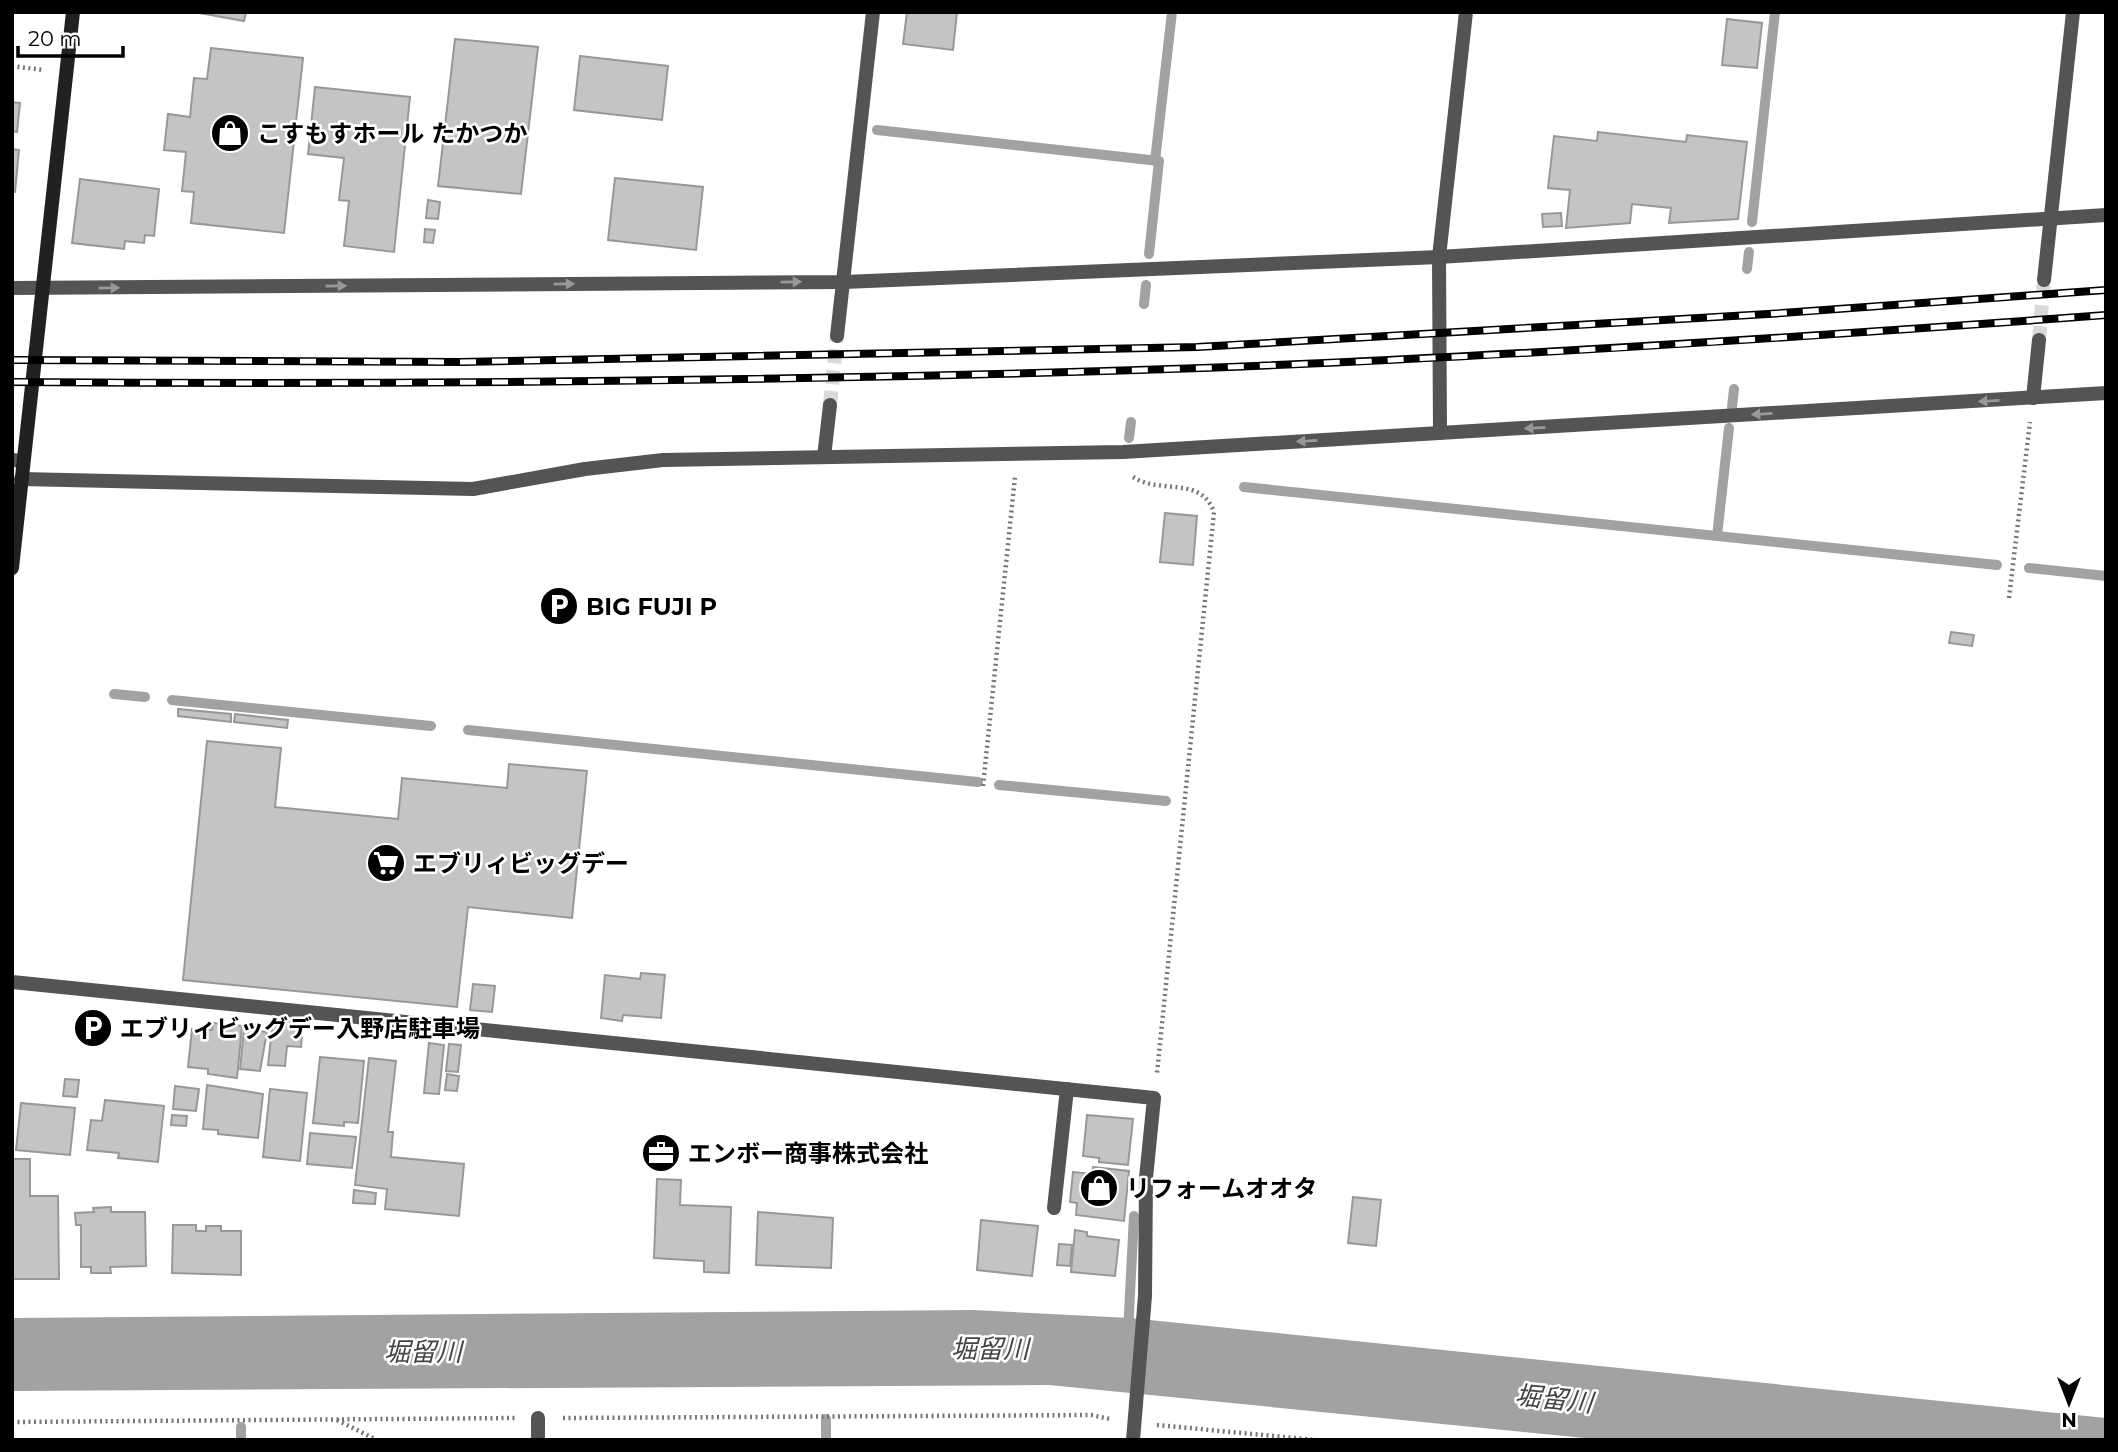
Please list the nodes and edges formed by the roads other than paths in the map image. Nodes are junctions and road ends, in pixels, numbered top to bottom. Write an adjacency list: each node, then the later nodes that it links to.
1 (72, 12): 11 (main road)
2 (873, 12): 9 (street)
3 (1466, 12): 7 (street)
4 (2073, 12): 6 (street)
5 (2106, 215): 6 (street)
6 (2050, 219): 7 (street); 8 (street)
7 (1439, 257): 9 (street); 17 (street)
8 (2044, 281)
9 (844, 282): 11 (street, one-way to 9); 12 (street)
10 (12, 288): 11 (street)
11 (41, 289): 19 (main road)
12 (837, 336)
13 (2039, 340): 15 (street)
14 (2106, 393): 15 (street)
15 (2033, 398): 17 (street, one-way to 17)
16 (830, 405): 18 (street)
17 (1440, 433): 18 (street, one-way to 18)
18 (824, 457): 20 (street)
19 (18, 461): 20 (main road)
20 (22, 479): 21 (main road)
21 (12, 568)
22 (12, 982): 23 (street)
23 (1067, 1089): 24 (street); 27 (street)
24 (1054, 1208)
25 (538, 1418): 26 (street)
26 (538, 1440)
27 (1133, 1440)

